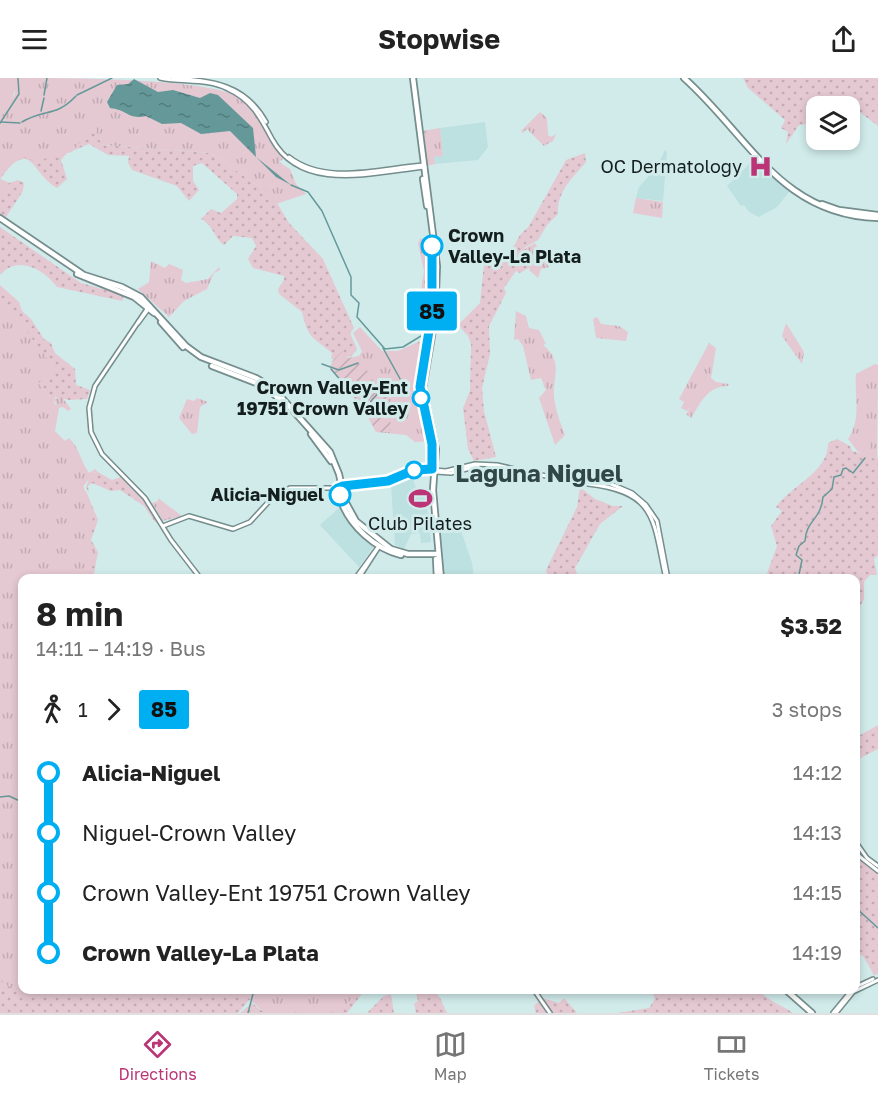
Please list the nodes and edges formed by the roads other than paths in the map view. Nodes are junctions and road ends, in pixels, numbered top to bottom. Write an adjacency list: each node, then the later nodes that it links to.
1 (160, 78): 6 (main road)
2 (173, 78): 5 (main road)
3 (411, 78): 9 (main road)
4 (686, 78): 8 (main road)
5 (202, 79): 6 (main road); 7 (main road); 10 (main road)
6 (186, 81): 7 (main road)
7 (212, 83): 10 (main road)
8 (730, 123): 11 (main road); 11 (main road)
9 (423, 166): 10 (main road); 19 (main road)
10 (302, 167)
11 (878, 216)
12 (0, 220): 13 (main road)
13 (150, 307): 14 (main road); 26 (main road)
14 (232, 371): 15 (main road); 16 (main road)
15 (287, 402): 16 (main road); 17 (main road)
16 (292, 413): 17 (main road); 24 (main road)
17 (303, 420): 24 (main road)
18 (465, 468): 19 (main road); 21 (main road); 23 (main road)
19 (433, 471): 20 (main road); 29 (main road)
20 (400, 478): 24 (main road); 24 (main road)
21 (563, 479): 22 (main road); 23 (main road)
22 (579, 481): 23 (main road); 34 (main road)
23 (570, 482): 33 (main road)
24 (340, 488): 25 (main road); 26 (main road)
25 (357, 525): 27 (main road); 28 (main road)
26 (163, 526): 30 (main road)
27 (379, 546): 28 (main road); 31 (main road)
28 (407, 555): 29 (main road)
29 (437, 555): 32 (main road)
30 (197, 574)
31 (360, 574)
32 (439, 574)
33 (666, 574)
34 (666, 574)
35 (860, 848): 37 (main road)
36 (860, 857): 38 (main road)
37 (878, 866)
38 (878, 872)
39 (878, 979): 40 (main road); 41 (main road)
40 (860, 986)
41 (860, 988)
42 (537, 994): 47 (main road)
43 (788, 994): 48 (main road)
44 (789, 994): 49 (main road)
45 (849, 994): 50 (main road)
46 (851, 994): 50 (main road)
47 (550, 1013)
48 (806, 1013)
49 (812, 1013)
50 (834, 1013)

